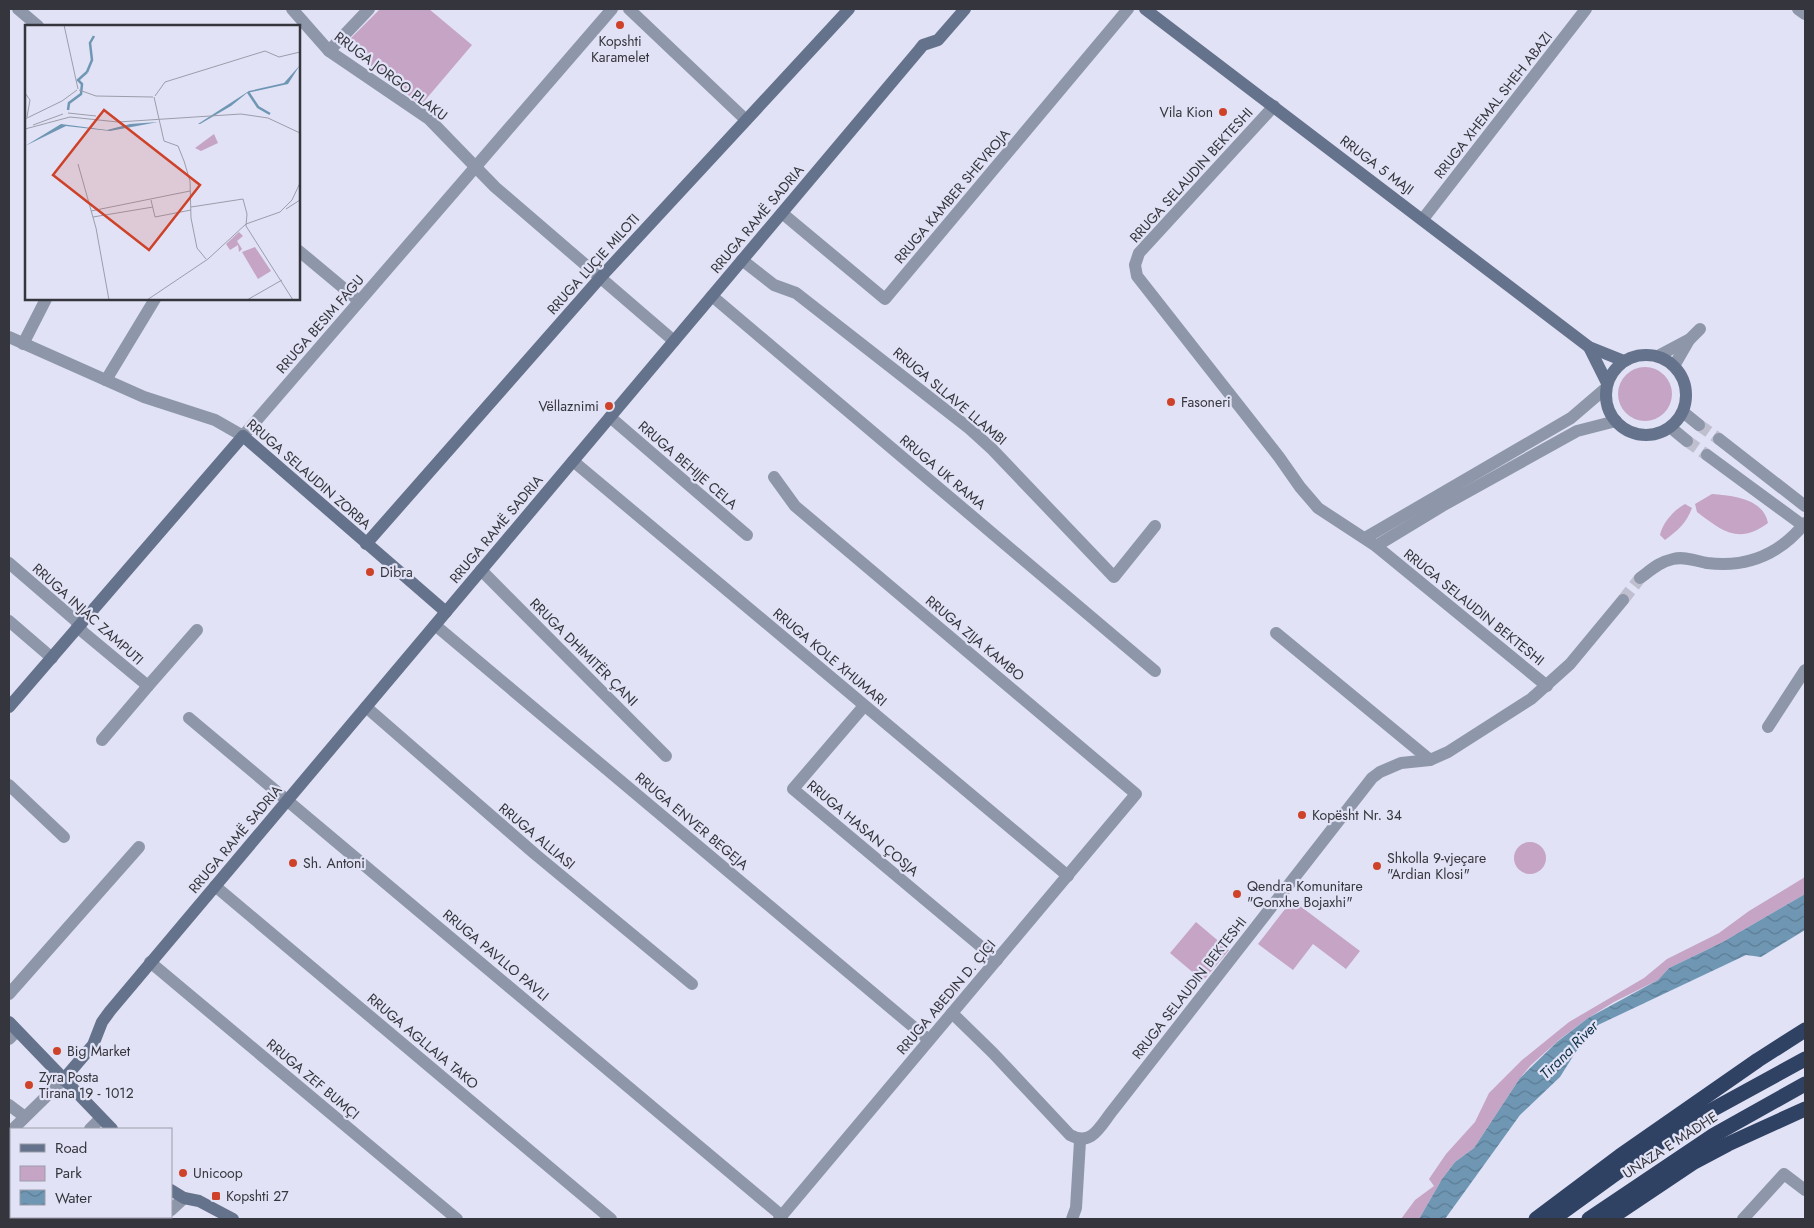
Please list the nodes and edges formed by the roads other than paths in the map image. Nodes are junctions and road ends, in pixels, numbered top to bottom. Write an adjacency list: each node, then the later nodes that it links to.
1 (18, 9): 13 (street)
2 (292, 9): 14 (street, RRUGA JORGO PLAKU)
3 (369, 9): 14 (street)
4 (612, 9): 17 (street, RRUGA BESIM FAGU)
5 (629, 9): 16 (street)
6 (849, 9): 16 (street, RRUGA LUÇIE MILOTI)
7 (965, 9): 18 (street, RRUGA RAMË SADRIA)
8 (1128, 9): 18 (street, RRUGA KAMBER SHEVROJA)
9 (1145, 9): 15 (street, RRUGA 5 MAJI)
10 (1586, 9): 19 (street, RRUGA XHEMAL SHEH ABAZI)
11 (1798, 9): 12 (street)
12 (1805, 14)
13 (37, 25)
14 (329, 51): 17 (street, RRUGA JORGO PLAKU)
15 (1274, 106): 19 (street, RRUGA 5 MAJI); 53 (street, RRUGA SELAUDIN BEKTESHI)
16 (746, 120): 22 (street, RRUGA LUÇIE MILOTI)
17 (476, 166): 22 (street, RRUGA JORGO PLAKU); 26 (street, RRUGA BESIM FAGU)
18 (782, 213): 21 (street, RRUGA RAMË SADRIA)
19 (1423, 219): 32 (street, RRUGA 5 MAJI)
20 (300, 252): 26 (street)
21 (742, 260): 23 (street, RRUGA RAMË SADRIA); 51 (street, RRUGA SLLAVE LLAMBI)
22 (600, 278): 30 (street, RRUGA JORGO PLAKU); 54 (street, RRUGA LUÇIE MILOTI)
23 (712, 296): 30 (street, RRUGA RAMË SADRIA); 68 (street, RRUGA UK RAMA)
24 (45, 300): 31 (street)
25 (154, 300): 36 (street)
26 (359, 301): 43 (street, RRUGA BESIM FAGU)
27 (1700, 329): 29 (street)
28 (9, 337): 31 (street, RRUGA SELAUDIN ZORBA)
29 (1690, 339): 33 (street); 35 (street)
30 (674, 341): 39 (street, RRUGA RAMË SADRIA)
31 (23, 344): 36 (street, RRUGA SELAUDIN ZORBA)
32 (1588, 347): 34 (street, RRUGA 5 MAJI); 37 (street, RRUGA 5 MAJI)
33 (1658, 356): 34 (street); 35 (street)
34 (1624, 361): 37 (street)
35 (1674, 366): 38 (street)
36 (106, 380): 43 (street, RRUGA SELAUDIN ZORBA)
37 (1607, 386): 40 (street, RRUGA 5 MAJI); 53 (street)
38 (1683, 412): 41 (street); 42 (street)
39 (610, 417): 47 (street, RRUGA RAMË SADRIA); 52 (street, RRUGA BEHIJE CELA)
40 (1616, 421): 42 (street); 55 (street, RRUGA SELAUDIN BEKTESHI)
41 (1699, 425)
42 (1670, 428): 45 (street)
43 (243, 436): 54 (street, RRUGA SELAUDIN ZORBA); 63 (street, RRUGA BESIM FAGU)
44 (1719, 439): 49 (street)
45 (1687, 441)
46 (1707, 455): 50 (street)
47 (573, 461): 57 (street, RRUGA RAMË SADRIA); 71 (street, RRUGA KOLE XHUMARI)
48 (774, 477): 80 (street, RRUGA ZIJA KAMBO)
49 (1805, 506)
50 (1805, 525): 58 (street)
51 (1156, 526)
52 (747, 535)
53 (1365, 538): 55 (street, RRUGA SELAUDIN BEKTESHI)
54 (366, 544): 60 (street, RRUGA SELAUDIN ZORBA)
55 (1376, 546): 70 (street, RRUGA SELAUDIN BEKTESHI)
56 (9, 563): 63 (street, RRUGA INJAC ZAMPUTI)
57 (481, 570): 60 (street, RRUGA RAMË SADRIA); 77 (street, RRUGA DHIMITËR ÇANI)
58 (1640, 578)
59 (1623, 600): 70 (street)
60 (446, 612): 62 (street, RRUGA RAMË SADRIA)
61 (9, 621): 66 (street)
62 (435, 625): 73 (street, RRUGA RAMË SADRIA); 93 (street, RRUGA ENVER BEGEJA)
63 (79, 626): 66 (street, RRUGA BESIM FAGU); 69 (street, RRUGA INJAC ZAMPUTI)
64 (197, 630): 69 (street)
65 (1276, 633): 78 (street)
66 (52, 658): 72 (street, RRUGA BESIM FAGU)
67 (1805, 670): 75 (street)
68 (1155, 671)
69 (148, 686): 76 (street)
70 (1547, 686): 78 (street, RRUGA SELAUDIN BEKTESHI)
71 (864, 706): 84 (street, RRUGA KOLE XHUMARI); 86 (street, RRUGA HASAN ÇOSJA)
72 (9, 707)
73 (366, 707): 81 (street, RRUGA RAMË SADRIA); 88 (street, RRUGA ALLIASI)
74 (190, 718): 81 (street, RRUGA PAVLLO PAVLI)
75 (1768, 727)
76 (102, 740)
77 (666, 756)
78 (1430, 760): 104 (street, RRUGA SELAUDIN BEKTESHI)
79 (9, 785): 82 (street)
80 (1136, 794): 84 (street, RRUGA ABEDIN D. ÇIÇI)
81 (288, 799): 85 (street, RRUGA RAMË SADRIA); 109 (street, RRUGA PAVLLO PAVLI)
82 (64, 837)
83 (139, 847): 89 (street)
84 (1068, 876): 86 (street, RRUGA ABEDIN D. ÇIÇI)
85 (215, 886): 87 (street, RRUGA RAMË SADRIA); 112 (street, RRUGA AGLLAIA TAKO)
86 (997, 960): 90 (street, RRUGA ABEDIN D. ÇIÇI)
87 (150, 962): 95 (street, RRUGA RAMË SADRIA); 111 (street, RRUGA ZEF BUMÇI)
88 (692, 984)
89 (9, 994)
90 (952, 1013): 93 (street, RRUGA ABEDIN D. ÇIÇI); 104 (street)
91 (1805, 1030): 114 (highway)
92 (11, 1031): 95 (street)
93 (929, 1040): 109 (street, RRUGA ABEDIN D. ÇIÇI)
94 (1805, 1059): 115 (highway)
95 (63, 1080): 99 (street); 100 (street)
96 (1805, 1084): 116 (highway, UNAZA E MADHE)
97 (9, 1105): 99 (street)
98 (1805, 1109): 117 (highway)
99 (25, 1117): 101 (street)
100 (101, 1118): 102 (street); 103 (street)
101 (14, 1128)
102 (91, 1128)
103 (111, 1128)
104 (1080, 1141): 113 (street)
105 (1805, 1190): 118 (street)
106 (172, 1191): 107 (street)
107 (184, 1198): 108 (street); 110 (street)
108 (172, 1209)
109 (780, 1218)
110 (234, 1219)
111 (457, 1219)
112 (611, 1219)
113 (1072, 1219)
114 (1536, 1219)
115 (1553, 1219)
116 (1589, 1219)
117 (1609, 1219)
118 (1742, 1219)

